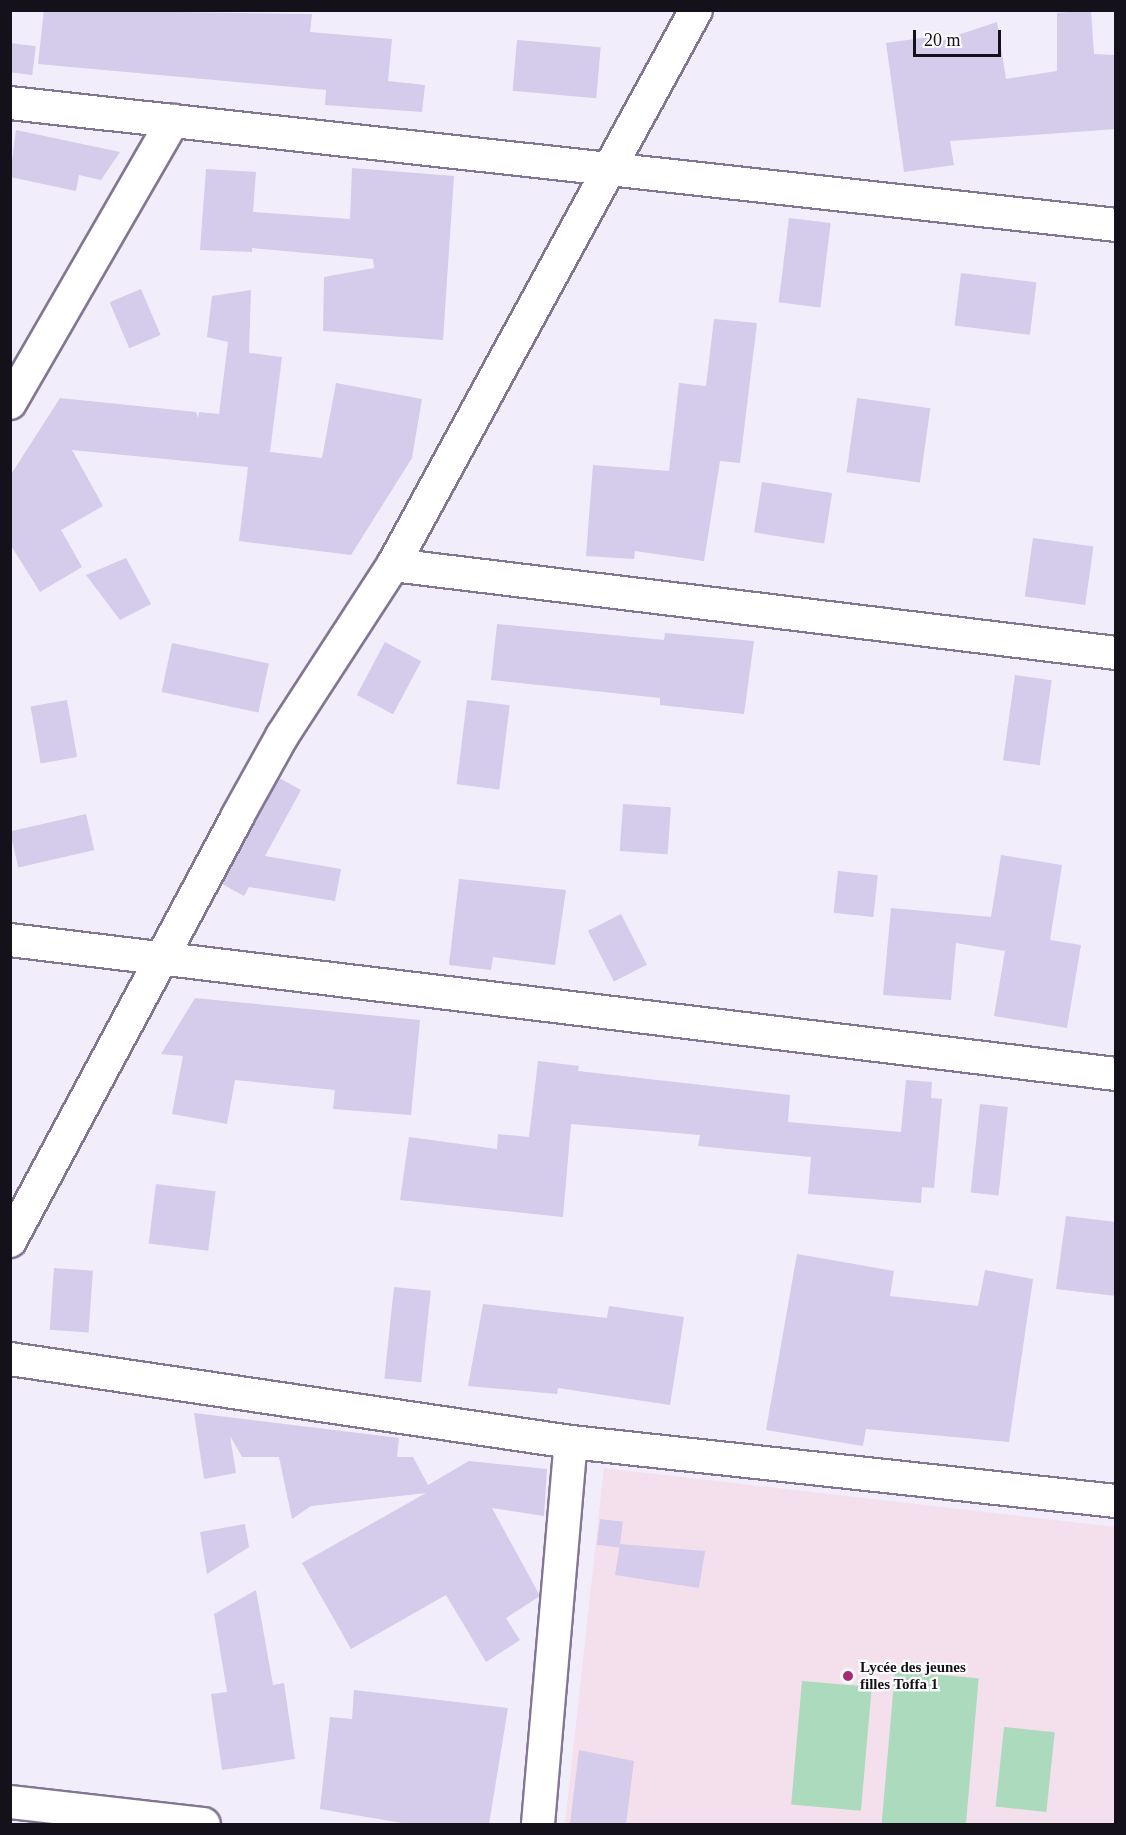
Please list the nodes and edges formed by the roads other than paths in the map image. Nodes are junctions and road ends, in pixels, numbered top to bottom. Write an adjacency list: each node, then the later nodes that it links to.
1 (696, 10): 4 (street)
2 (10, 103): 3 (street)
3 (173, 121): 4 (street); 6 (street)
4 (610, 169): 5 (street); 7 (street)
5 (1116, 225)
6 (10, 403)
7 (393, 565): 8 (street); 10 (street)
8 (1116, 653)
9 (10, 940): 10 (street)
10 (160, 957): 11 (street); 12 (street)
11 (1116, 1074)
12 (10, 1241)
13 (10, 1359): 14 (street)
14 (571, 1442): 15 (street); 18 (street)
15 (1116, 1501)
16 (10, 1802): 17 (street)
17 (204, 1824)
18 (538, 1824)

